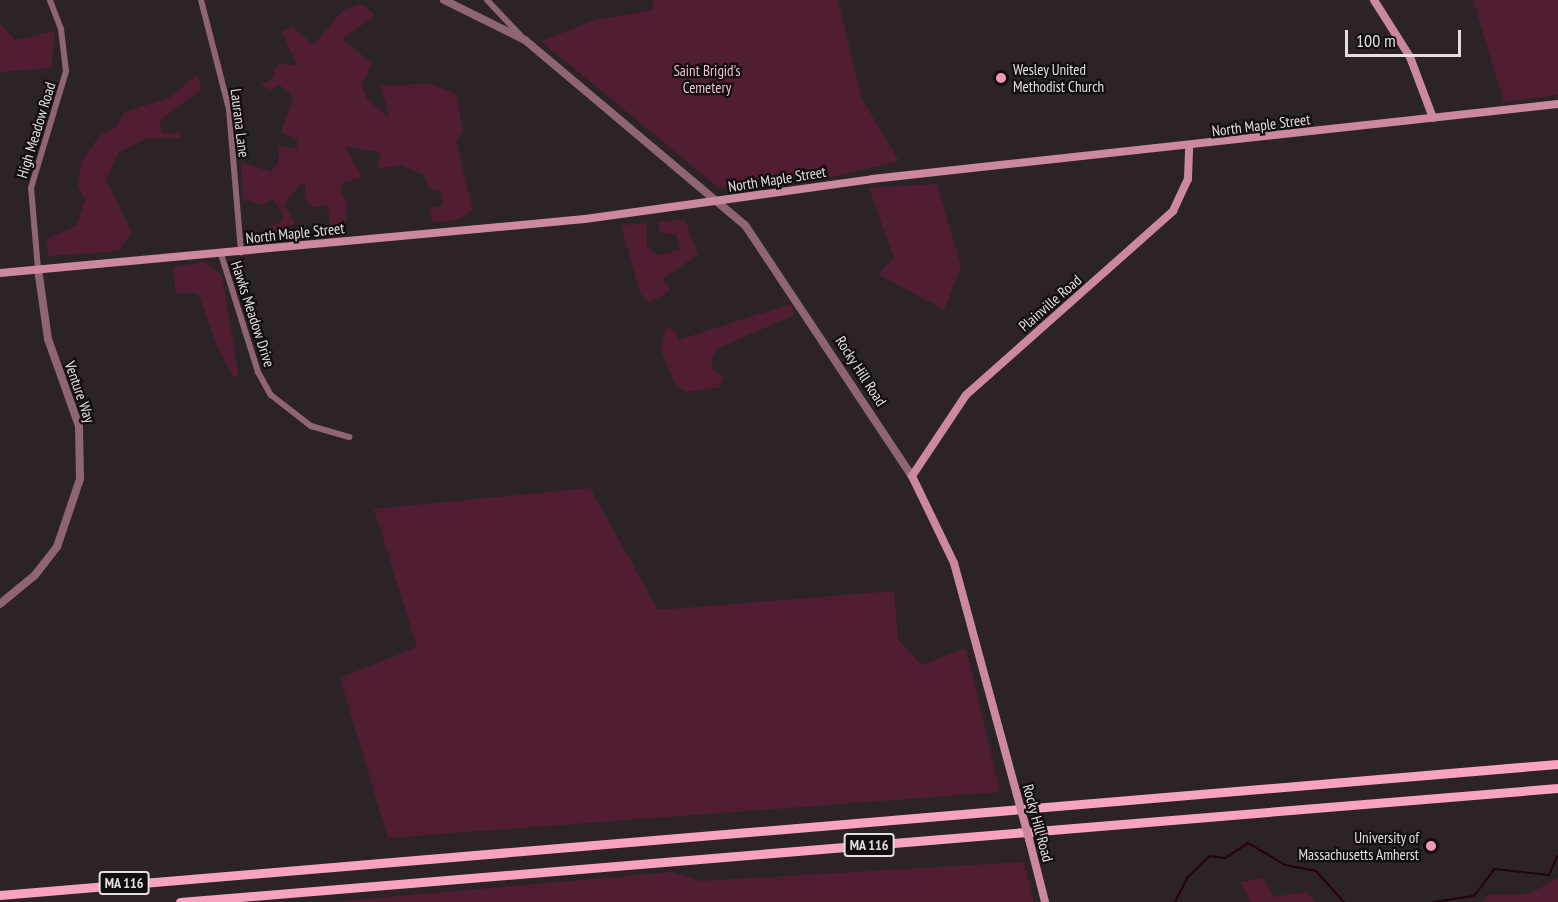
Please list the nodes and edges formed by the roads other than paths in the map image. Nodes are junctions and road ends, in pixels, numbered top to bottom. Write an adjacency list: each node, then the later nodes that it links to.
1 (50, 0): 13 (street, High Meadow Road)
2 (201, 0): 11 (street, Laurana Lane)
3 (444, 0): 6 (street, Rocky Hill Road)
4 (487, 0): 6 (street)
5 (1374, 0): 8 (main road)
6 (525, 40): 10 (street, Rocky Hill Road)
7 (1558, 105): 8 (main road, North Maple Street)
8 (1433, 118): 9 (main road, North Maple Street)
9 (1189, 147): 10 (main road, North Maple Street); 16 (main road, Plainville Road)
10 (720, 202): 11 (main road, North Maple Street); 16 (street, Rocky Hill Road)
11 (241, 252): 12 (main road, North Maple Street)
12 (221, 254): 13 (main road, North Maple Street); 15 (street, Hawks Meadow Drive)
13 (38, 269): 14 (main road, North Maple Street); 17 (street, Venture Way)
14 (0, 273)
15 (349, 437)
16 (912, 476): 22 (main road, Rocky Hill Road, bridge)
17 (0, 604)
18 (1558, 764): 20 (main road, MA 116)
19 (1558, 788): 21 (main road, MA 116)
20 (0, 895)
21 (180, 902)
22 (1045, 902)

